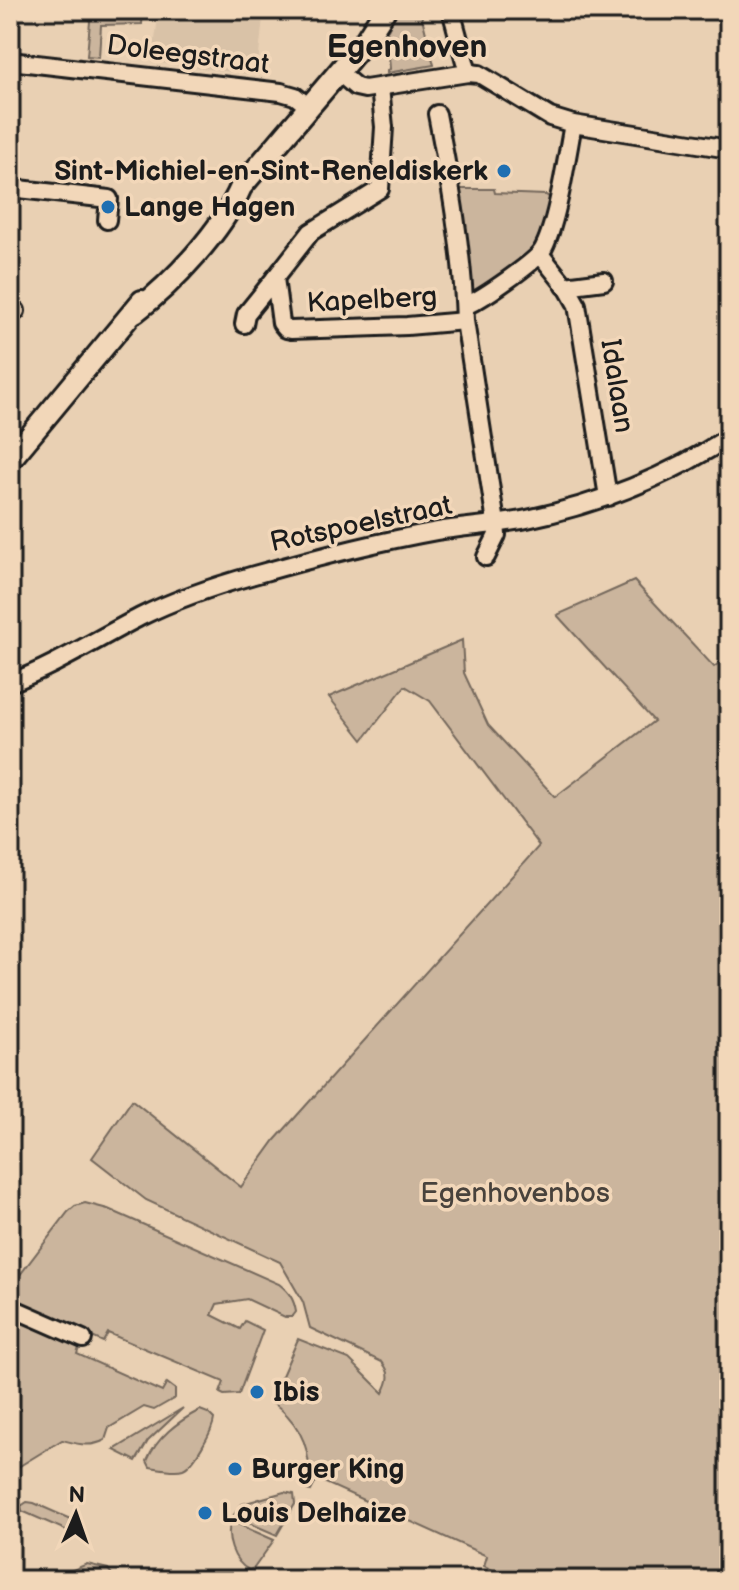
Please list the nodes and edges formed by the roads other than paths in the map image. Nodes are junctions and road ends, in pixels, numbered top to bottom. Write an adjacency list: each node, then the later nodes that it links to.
1 (385, 10): 4 (main road)
2 (451, 10): 5 (street)
3 (10, 61): 7 (street, Doleegstraat)
4 (338, 72): 6 (street); 7 (main road)
5 (468, 73): 6 (street); 9 (street)
6 (380, 87): 14 (street, Kapelberg)
7 (309, 107): 20 (main road)
8 (437, 114): 17 (street)
9 (573, 124): 10 (street); 13 (street)
10 (729, 149)
11 (10, 188): 12 (street)
12 (107, 220)
13 (540, 254): 16 (street, Idalaan); 17 (street)
14 (275, 278): 17 (street, Kapelberg); 18 (street, Kapelberg)
15 (604, 281): 16 (street)
16 (565, 286): 21 (street, Idalaan)
17 (466, 313): 22 (street)
18 (244, 324)
19 (729, 437): 21 (street, Rotspoelstraat)
20 (10, 460)
21 (608, 497): 22 (street, Rotspoelstraat)
22 (496, 523): 23 (street); 24 (street, Rotspoelstraat)
23 (486, 557)
24 (10, 683)
25 (10, 1307): 26 (street)
26 (83, 1339)

